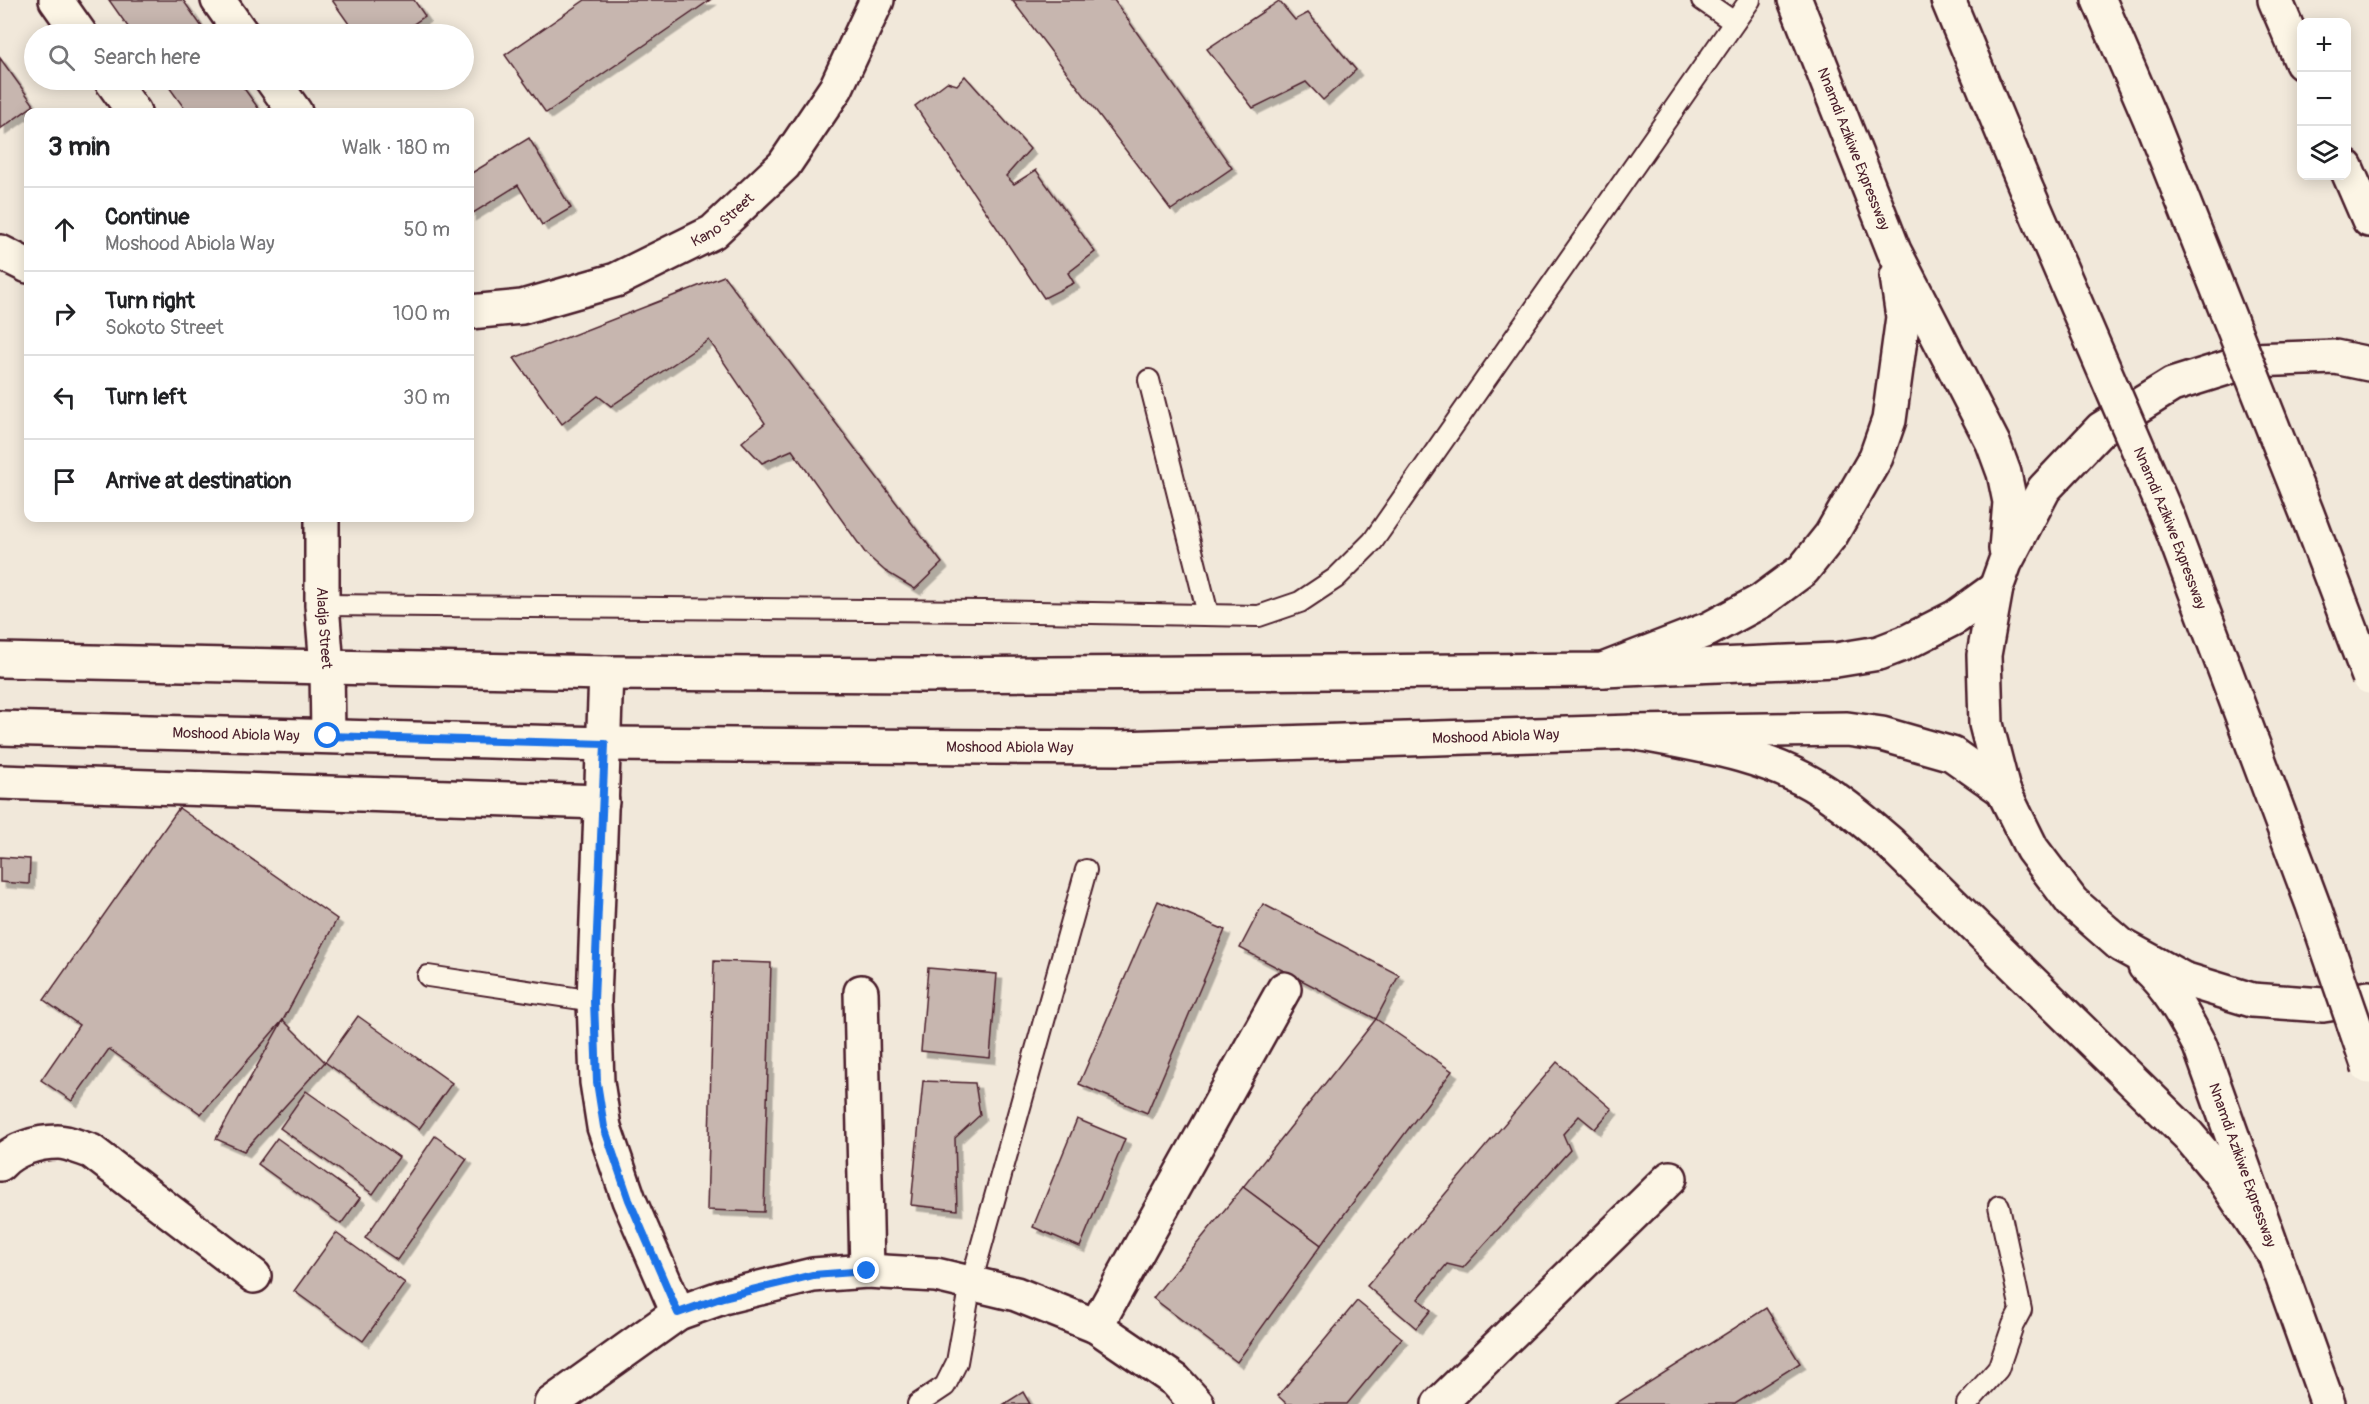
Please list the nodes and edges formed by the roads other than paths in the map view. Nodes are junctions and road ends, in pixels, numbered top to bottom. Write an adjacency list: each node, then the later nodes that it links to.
1 (56, 0): 11 (main road)
2 (218, 0): 12 (main road)
3 (877, 0): 23 (main road, Kano Street)
4 (1702, 0): 10 (lane)
5 (1750, 0): 10 (lane)
6 (1795, 0): 20 (main road, Nnamdi Azikiwe Expressway)
7 (1948, 0): 49 (main road, Nnamdi Azikiwe Expressway, bridge)
8 (2099, 0): 34 (main road, bridge)
9 (2275, 0): 13 (main road)
10 (1734, 22): 29 (lane)
11 (73, 24)
12 (235, 24)
13 (2297, 53)
14 (118, 90): 16 (main road)
15 (279, 90): 17 (main road)
16 (131, 108)
17 (292, 108)
18 (2351, 179): 19 (main road)
19 (2369, 220)
20 (1893, 251): 27 (main road, Nnamdi Azikiwe Expressway); 32 (main road)
21 (0, 252): 22 (main road)
22 (24, 264)
23 (474, 312)
24 (2369, 364): 27 (main road)
25 (1149, 380): 29 (lane)
26 (322, 522): 28 (main road, Aladja Street)
27 (2000, 575): 32 (main road); 40 (main road)
28 (322, 605): 29 (lane); 31 (main road, Aladja Street)
29 (1208, 614)
30 (0, 660): 31 (main road)
31 (327, 667): 33 (main road); 37 (main road, Aladja Street)
32 (1603, 670): 33 (main road)
33 (606, 673): 38 (main road)
34 (2369, 677)
35 (0, 728): 37 (main road, Moshood Abiola Way)
36 (1632, 732): 38 (main road, Moshood Abiola Way); 40 (main road, Moshood Abiola Way); 53 (main road)
37 (328, 736): 38 (main road, Moshood Abiola Way)
38 (605, 744): 41 (main road)
39 (0, 782): 41 (main road)
40 (2003, 790): 43 (main road)
41 (602, 802): 48 (main road)
42 (1086, 870): 56 (lane)
43 (2121, 945): 47 (main road); 53 (main road, Nnamdi Azikiwe Expressway)
44 (428, 976): 48 (lane)
45 (1284, 988): 58 (main road)
46 (861, 992): 54 (main road)
47 (2369, 998)
48 (594, 1001): 57 (main road)
49 (2369, 1067)
50 (0, 1164): 55 (main road)
51 (1670, 1178): 62 (main road)
52 (1999, 1206): 63 (lane)
53 (2275, 1255): 64 (main road, Nnamdi Azikiwe Expressway)
54 (867, 1271): 56 (main road); 57 (main road)
55 (254, 1276)
56 (971, 1283): 58 (main road); 60 (lane)
57 (678, 1313): 59 (main road)
58 (1096, 1326): 61 (main road)
59 (551, 1404)
60 (918, 1404)
61 (1197, 1404)
62 (1438, 1404)
63 (1967, 1404)
64 (2328, 1404)

